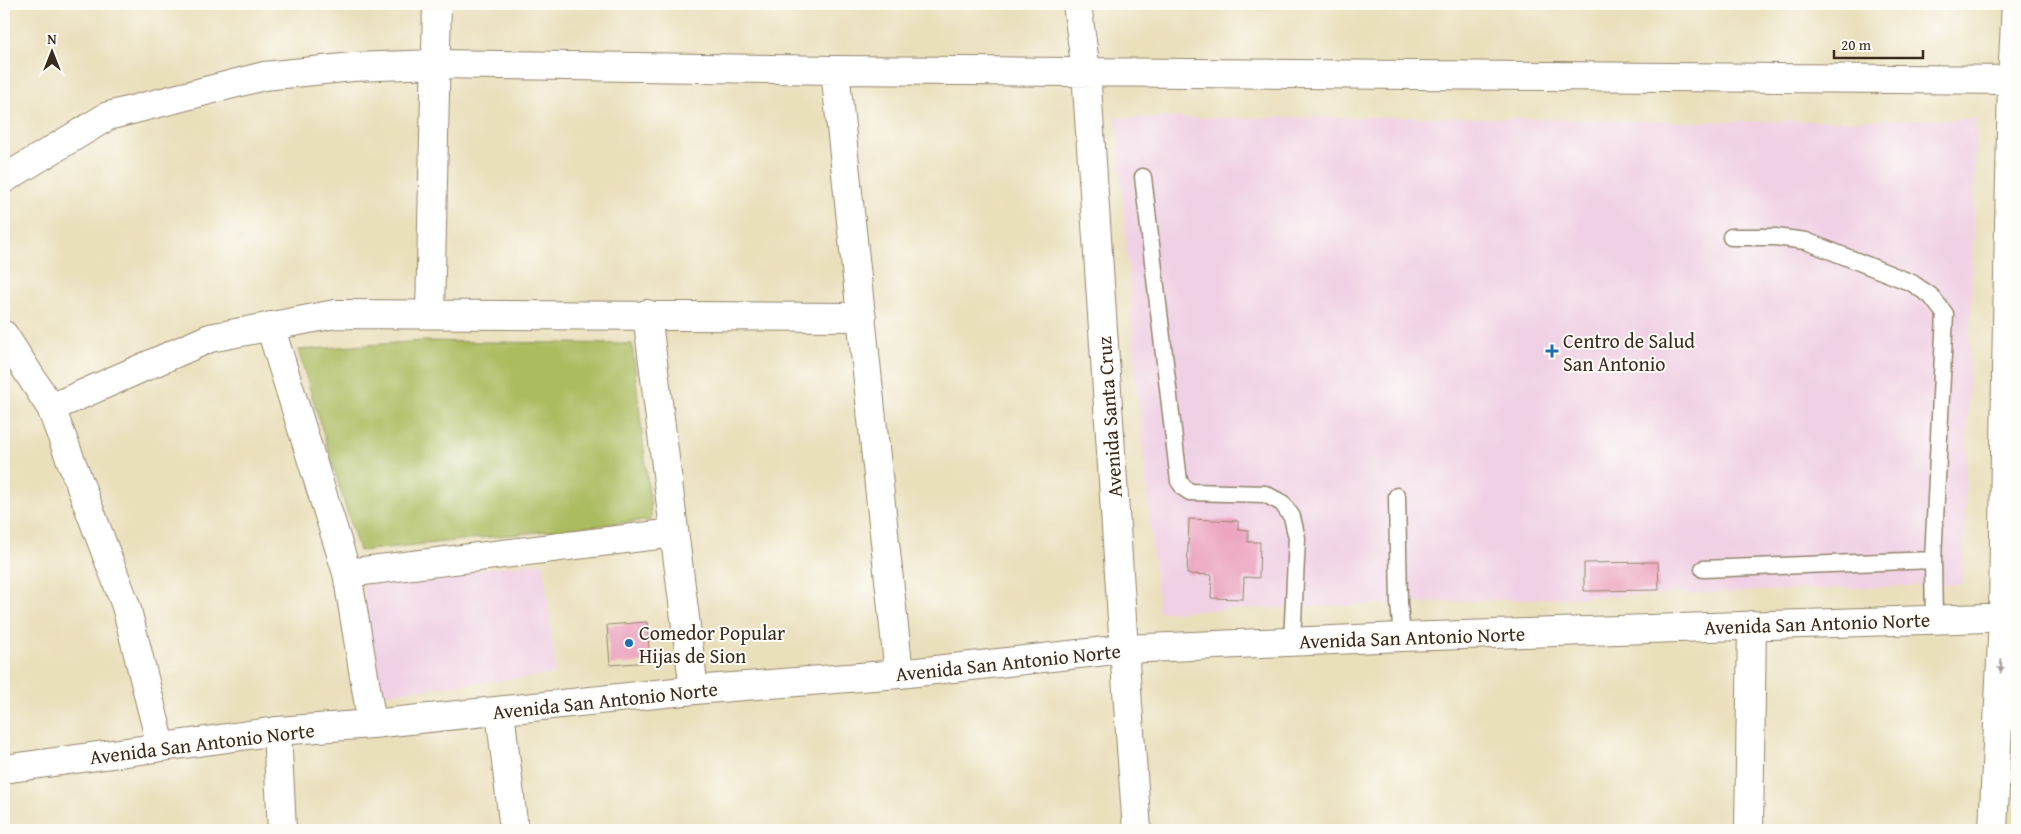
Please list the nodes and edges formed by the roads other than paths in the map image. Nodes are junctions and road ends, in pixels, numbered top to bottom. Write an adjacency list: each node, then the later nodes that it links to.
1 (437, 4): 4 (street)
2 (1077, 4): 6 (street, Avenida Santa Cruz)
3 (2016, 4): 7 (street)
4 (436, 64): 5 (street); 9 (street); 11 (street)
5 (835, 70): 6 (street); 13 (street)
6 (1086, 71): 7 (street); 27 (street, Avenida Santa Cruz)
7 (2015, 80): 22 (street)
8 (1143, 177): 26 (lane)
9 (4, 179)
10 (1731, 237): 19 (lane)
11 (430, 314): 12 (street); 14 (street)
12 (647, 314): 13 (street); 18 (street)
13 (862, 317): 28 (street)
14 (270, 326): 16 (street); 21 (street)
15 (4, 335): 16 (street)
16 (51, 408): 33 (street)
17 (1397, 496): 25 (lane)
18 (674, 533): 21 (street); 29 (street)
19 (1933, 560): 20 (lane); 23 (lane)
20 (1703, 569)
21 (347, 573): 31 (street)
22 (2010, 617): 23 (street, Avenida San Antonio Norte); 39 (street, one-way to 39)
23 (1934, 620): 24 (street, Avenida San Antonio Norte)
24 (1752, 626): 25 (street, Avenida San Antonio Norte); 38 (street)
25 (1402, 637): 26 (street, Avenida San Antonio Norte)
26 (1292, 642): 27 (street, Avenida San Antonio Norte)
27 (1124, 649): 28 (street, Avenida San Antonio Norte); 37 (street, Avenida Santa Cruz)
28 (899, 674): 29 (street, Avenida San Antonio Norte)
29 (694, 690): 30 (street, Avenida San Antonio Norte)
30 (500, 711): 31 (street, Avenida San Antonio Norte); 36 (street)
31 (372, 724): 32 (street, Avenida San Antonio Norte)
32 (277, 731): 33 (street, Avenida San Antonio Norte); 35 (street)
33 (161, 746): 34 (street, Avenida San Antonio Norte)
34 (4, 769)
35 (282, 830)
36 (514, 830)
37 (1137, 830)
38 (1749, 830)
39 (1993, 830)

